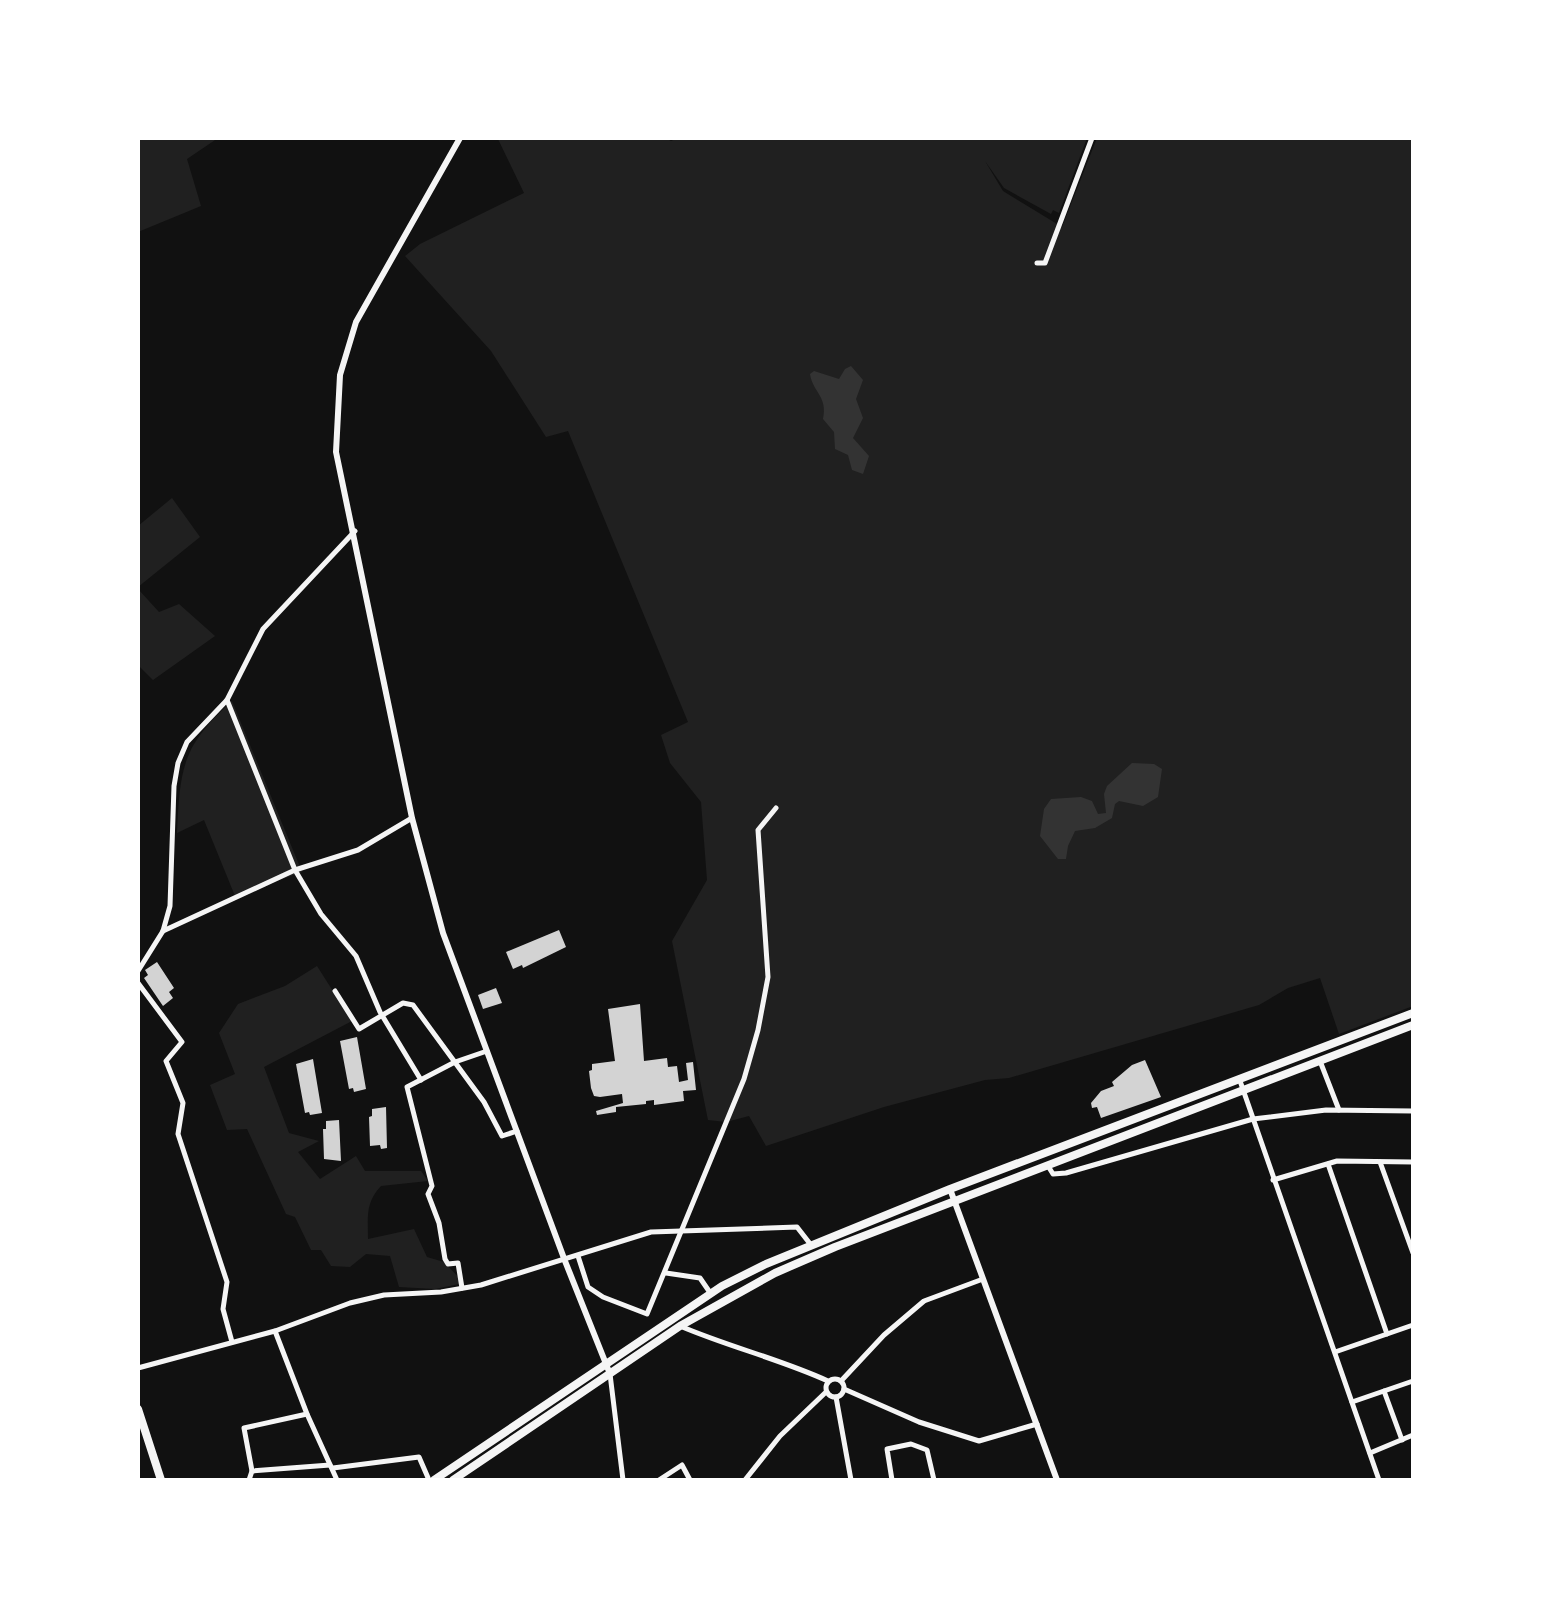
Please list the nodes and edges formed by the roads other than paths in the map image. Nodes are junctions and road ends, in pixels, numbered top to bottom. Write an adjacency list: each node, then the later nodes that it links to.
1 (460, 138): 4 (street)
2 (1093, 138): 3 (street)
3 (1037, 263)
4 (355, 531): 5 (street); 7 (street)
5 (227, 700): 8 (street); 9 (street)
6 (776, 808): 33 (street)
7 (412, 818): 8 (street); 16 (street)
8 (295, 870): 9 (street); 14 (street)
9 (163, 930): 10 (street)
10 (138, 971)
11 (138, 983): 46 (street)
12 (335, 990): 14 (street)
13 (1413, 1013): 19 (main road)
14 (382, 1016): 18 (street); 20 (street)
15 (1413, 1025): 17 (main road)
16 (487, 1051): 18 (street); 25 (street)
17 (1320, 1061): 21 (main road); 22 (street)
18 (455, 1062): 20 (street); 25 (street)
19 (1239, 1078): 21 (street); 31 (main road)
20 (421, 1080): 40 (street)
21 (1244, 1090): 24 (street); 29 (main road)
22 (1339, 1110): 23 (street); 24 (street)
23 (1413, 1111)
24 (1253, 1119): 29 (street); 30 (street)
25 (517, 1132): 37 (street)
26 (1380, 1162): 27 (street); 28 (street); 35 (street)
27 (1413, 1163)
28 (1328, 1164): 30 (street); 45 (street)
29 (1048, 1166): 32 (main road)
30 (1273, 1180): 47 (street)
31 (950, 1189): 32 (street); 34 (main road)
32 (954, 1202): 39 (street); 43 (main road)
33 (683, 1229): 34 (street); 36 (street); 38 (street)
34 (811, 1245): 41 (main road)
35 (1413, 1253)
36 (578, 1256): 37 (street); 38 (street)
37 (565, 1261): 40 (street); 48 (street)
38 (666, 1273): 41 (street)
39 (983, 1279): 52 (street); 61 (street)
40 (462, 1288): 44 (street)
41 (711, 1294): 48 (main road)
42 (1413, 1325): 45 (street)
43 (680, 1326): 50 (main road); 51 (street)
44 (275, 1331): 46 (street); 60 (street)
45 (1387, 1334): 47 (street)
46 (232, 1342): 49 (street)
47 (1335, 1352): 58 (street)
48 (607, 1365): 50 (street); 70 (main road)
49 (138, 1368)
50 (610, 1374): 71 (main road); 72 (street)
51 (828, 1381): 52 (street); 56 (street)
52 (841, 1381): 54 (street)
53 (1413, 1381): 55 (street)
54 (844, 1389): 57 (street); 61 (street)
55 (1384, 1391): 58 (street); 63 (street)
56 (826, 1392): 57 (street); 75 (street)
57 (836, 1397): 76 (street)
58 (1352, 1402): 64 (street)
59 (138, 1409): 67 (main road)
60 (307, 1414): 65 (street); 66 (street)
61 (1037, 1424): 79 (street)
62 (1413, 1435): 63 (street)
63 (1402, 1440): 64 (street)
64 (1370, 1453): 80 (street)
65 (332, 1466): 66 (street); 69 (street); 70 (street)
66 (252, 1471): 68 (street)
67 (161, 1480)
68 (249, 1480)
69 (337, 1480)
70 (431, 1480)
71 (453, 1480)
72 (623, 1480)
73 (659, 1480): 74 (street)
74 (690, 1480)
75 (745, 1480)
76 (851, 1480)
77 (892, 1480): 78 (street)
78 (934, 1480)
79 (1057, 1480)
80 (1379, 1480)

